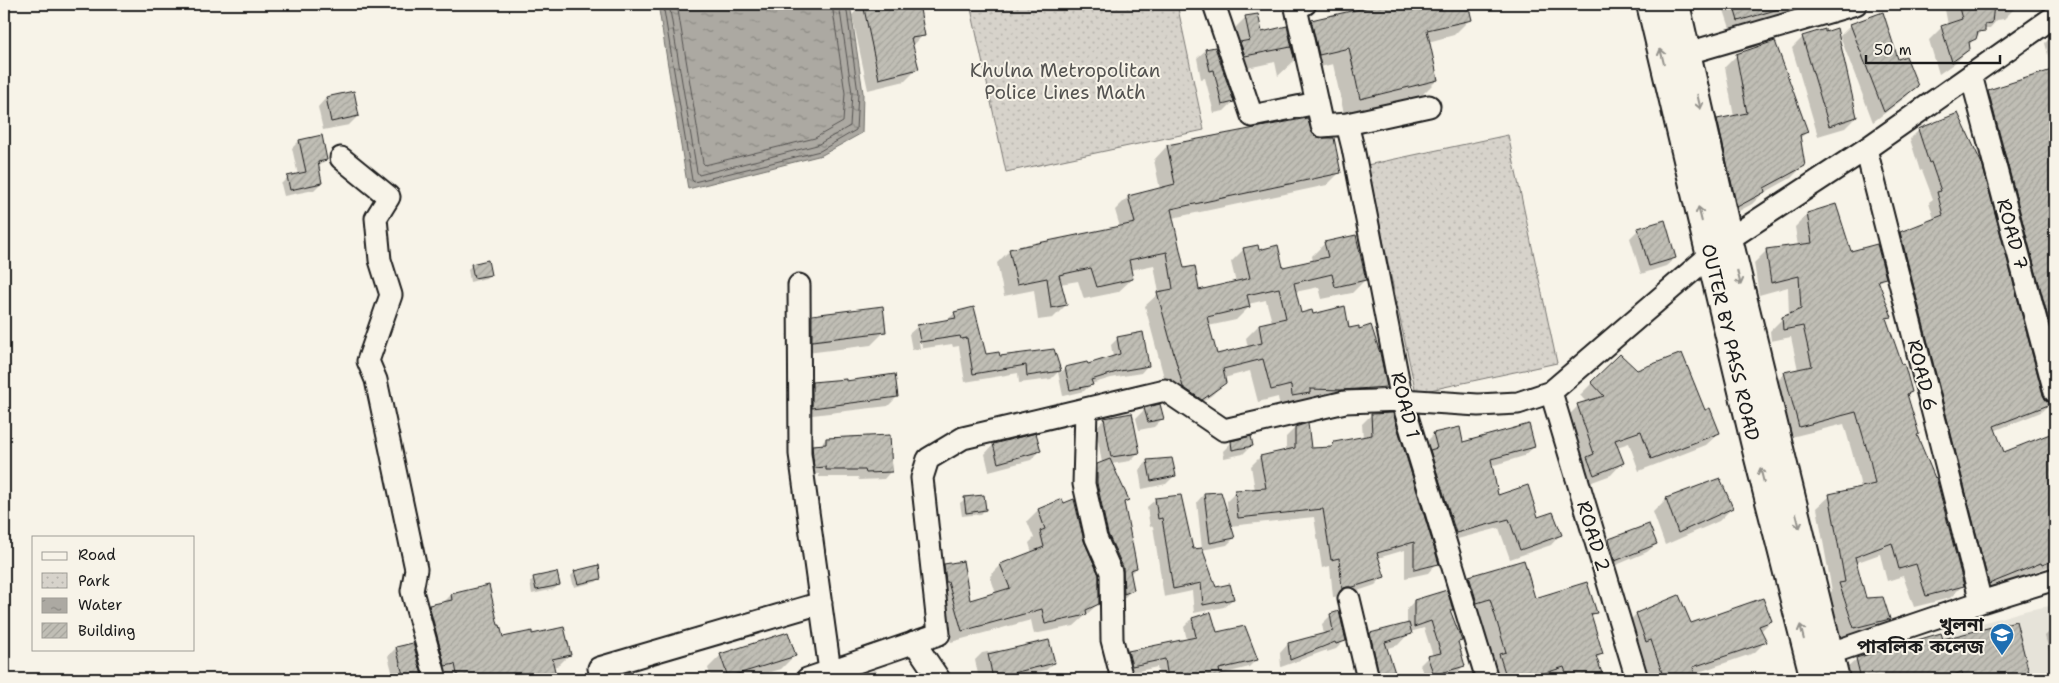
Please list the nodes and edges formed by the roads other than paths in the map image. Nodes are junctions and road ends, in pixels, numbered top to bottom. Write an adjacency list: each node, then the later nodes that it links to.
1 (1214, 4): 9 (street)
2 (1305, 4): 9 (street)
3 (1650, 4): 15 (main road, OUTER BY PASS ROAD, one-way to 3)
4 (1676, 4): 7 (main road, OUTER BY PASS ROAD)
5 (1856, 4): 7 (street)
6 (2055, 16): 8 (street)
7 (1688, 53): 14 (main road, OUTER BY PASS ROAD, one-way to 14)
8 (1971, 76): 12 (street); 18 (street, ROAD 7)
9 (1317, 103): 11 (street)
10 (1429, 106): 11 (street)
11 (1347, 124): 19 (street, ROAD 1)
12 (1866, 149): 14 (street); 23 (street, ROAD 6)
13 (341, 158): 28 (street)
14 (1729, 239): 15 (street); 26 (main road, OUTER BY PASS ROAD, one-way to 26)
15 (1711, 256): 17 (street); 36 (main road, OUTER BY PASS ROAD, one-way to 15)
16 (799, 285): 24 (street)
17 (1551, 392): 19 (street); 35 (street, ROAD 2)
18 (2055, 392)
19 (1402, 400): 20 (street); 34 (street, ROAD 1)
20 (1086, 409): 25 (street); 32 (street)
21 (2055, 579): 23 (street)
22 (1349, 599): 33 (street)
23 (1981, 602): 26 (street)
24 (821, 603): 27 (street); 29 (street)
25 (914, 642): 27 (street); 31 (street)
26 (1831, 654): 37 (main road, OUTER BY PASS ROAD)
27 (830, 671): 30 (street)
28 (436, 679)
29 (602, 679)
30 (808, 679)
31 (939, 679)
32 (1122, 679)
33 (1368, 679)
34 (1487, 679)
35 (1637, 679)
36 (1814, 679)
37 (1836, 679)

